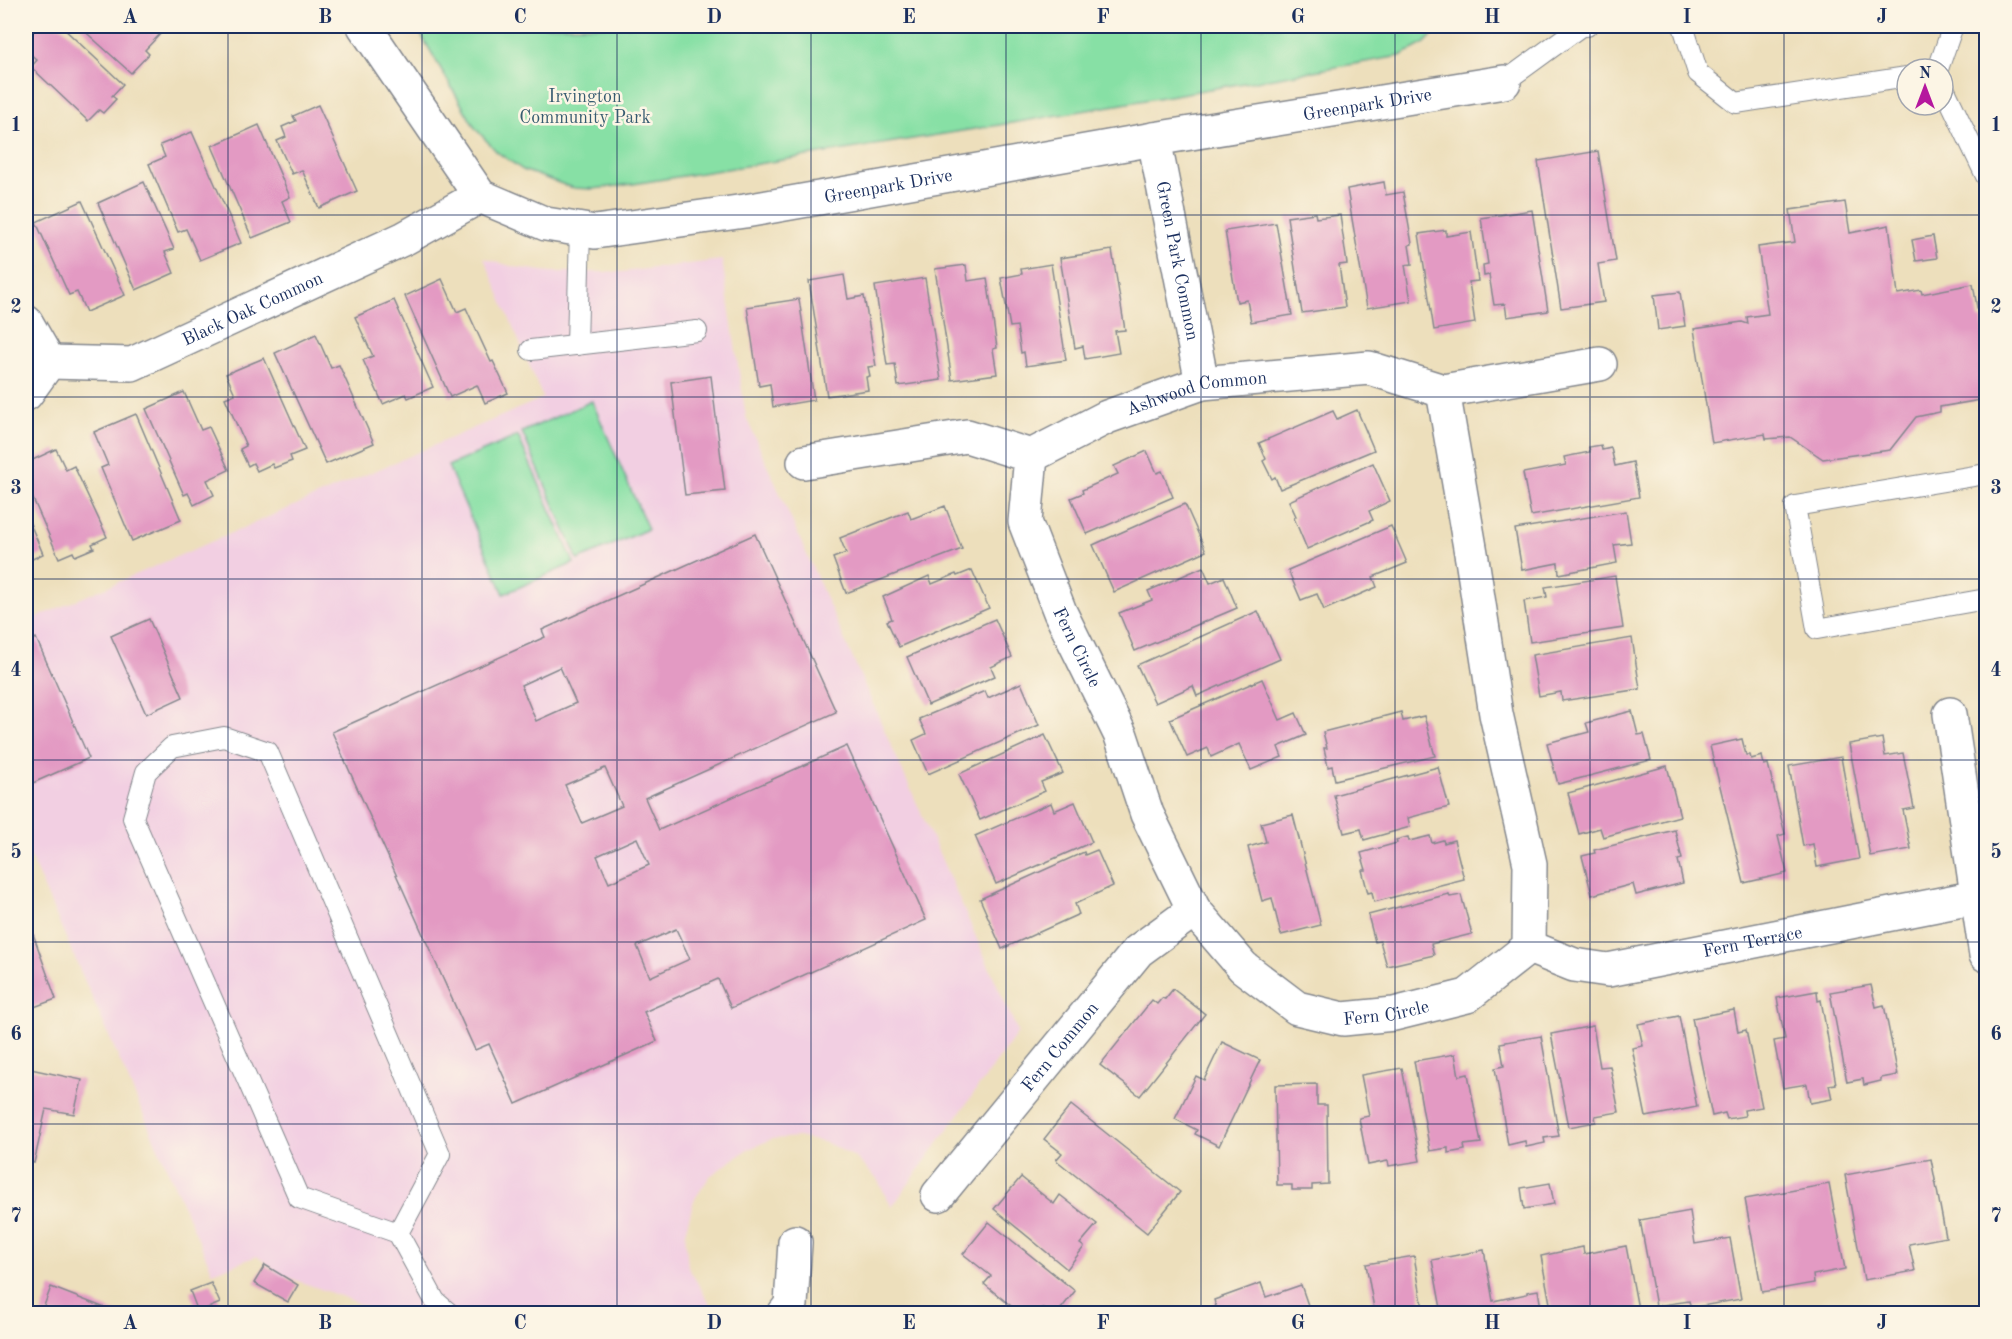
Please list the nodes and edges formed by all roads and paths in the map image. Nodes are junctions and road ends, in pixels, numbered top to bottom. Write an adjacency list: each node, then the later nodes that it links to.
1 (364, 26): 11 (street)
2 (1587, 26): 7 (lane)
3 (1683, 26): 6 (lane)
4 (1953, 26): 5 (lane)
5 (1942, 57)
6 (1895, 79)
7 (1504, 82): 9 (street, Greenpark Drive)
8 (1955, 111): 10 (lane)
9 (1154, 139): 12 (street, Greenpark Drive); 19 (street, Green Park Common)
10 (1986, 176)
11 (480, 196): 12 (street, Greenpark Drive); 17 (street, Black Oak Common)
12 (580, 229): 15 (lane)
13 (26, 322): 17 (street)
14 (697, 332): 15 (lane)
15 (577, 345): 16 (lane)
16 (531, 350)
17 (49, 362): 21 (street)
18 (1600, 364): 20 (street, Ashwood Common)
19 (1202, 383): 20 (street, Ashwood Common); 22 (street, Ashwood Common)
20 (1443, 391): 29 (street)
21 (26, 394)
22 (1030, 456): 23 (street); 28 (street, Fern Circle)
23 (804, 462)
24 (1986, 474): 25 (lane)
25 (1986, 599)
26 (1950, 714): 27 (street)
27 (1977, 897): 29 (street, Fern Terrace); 30 (street)
28 (1194, 910): 29 (street, Fern Circle); 31 (street, Fern Common)
29 (1529, 947)
30 (1986, 955)
31 (938, 1195)
32 (398, 1233): 32 (lane); 34 (lane)
33 (795, 1242): 35 (street)
34 (450, 1314)
35 (784, 1314)

